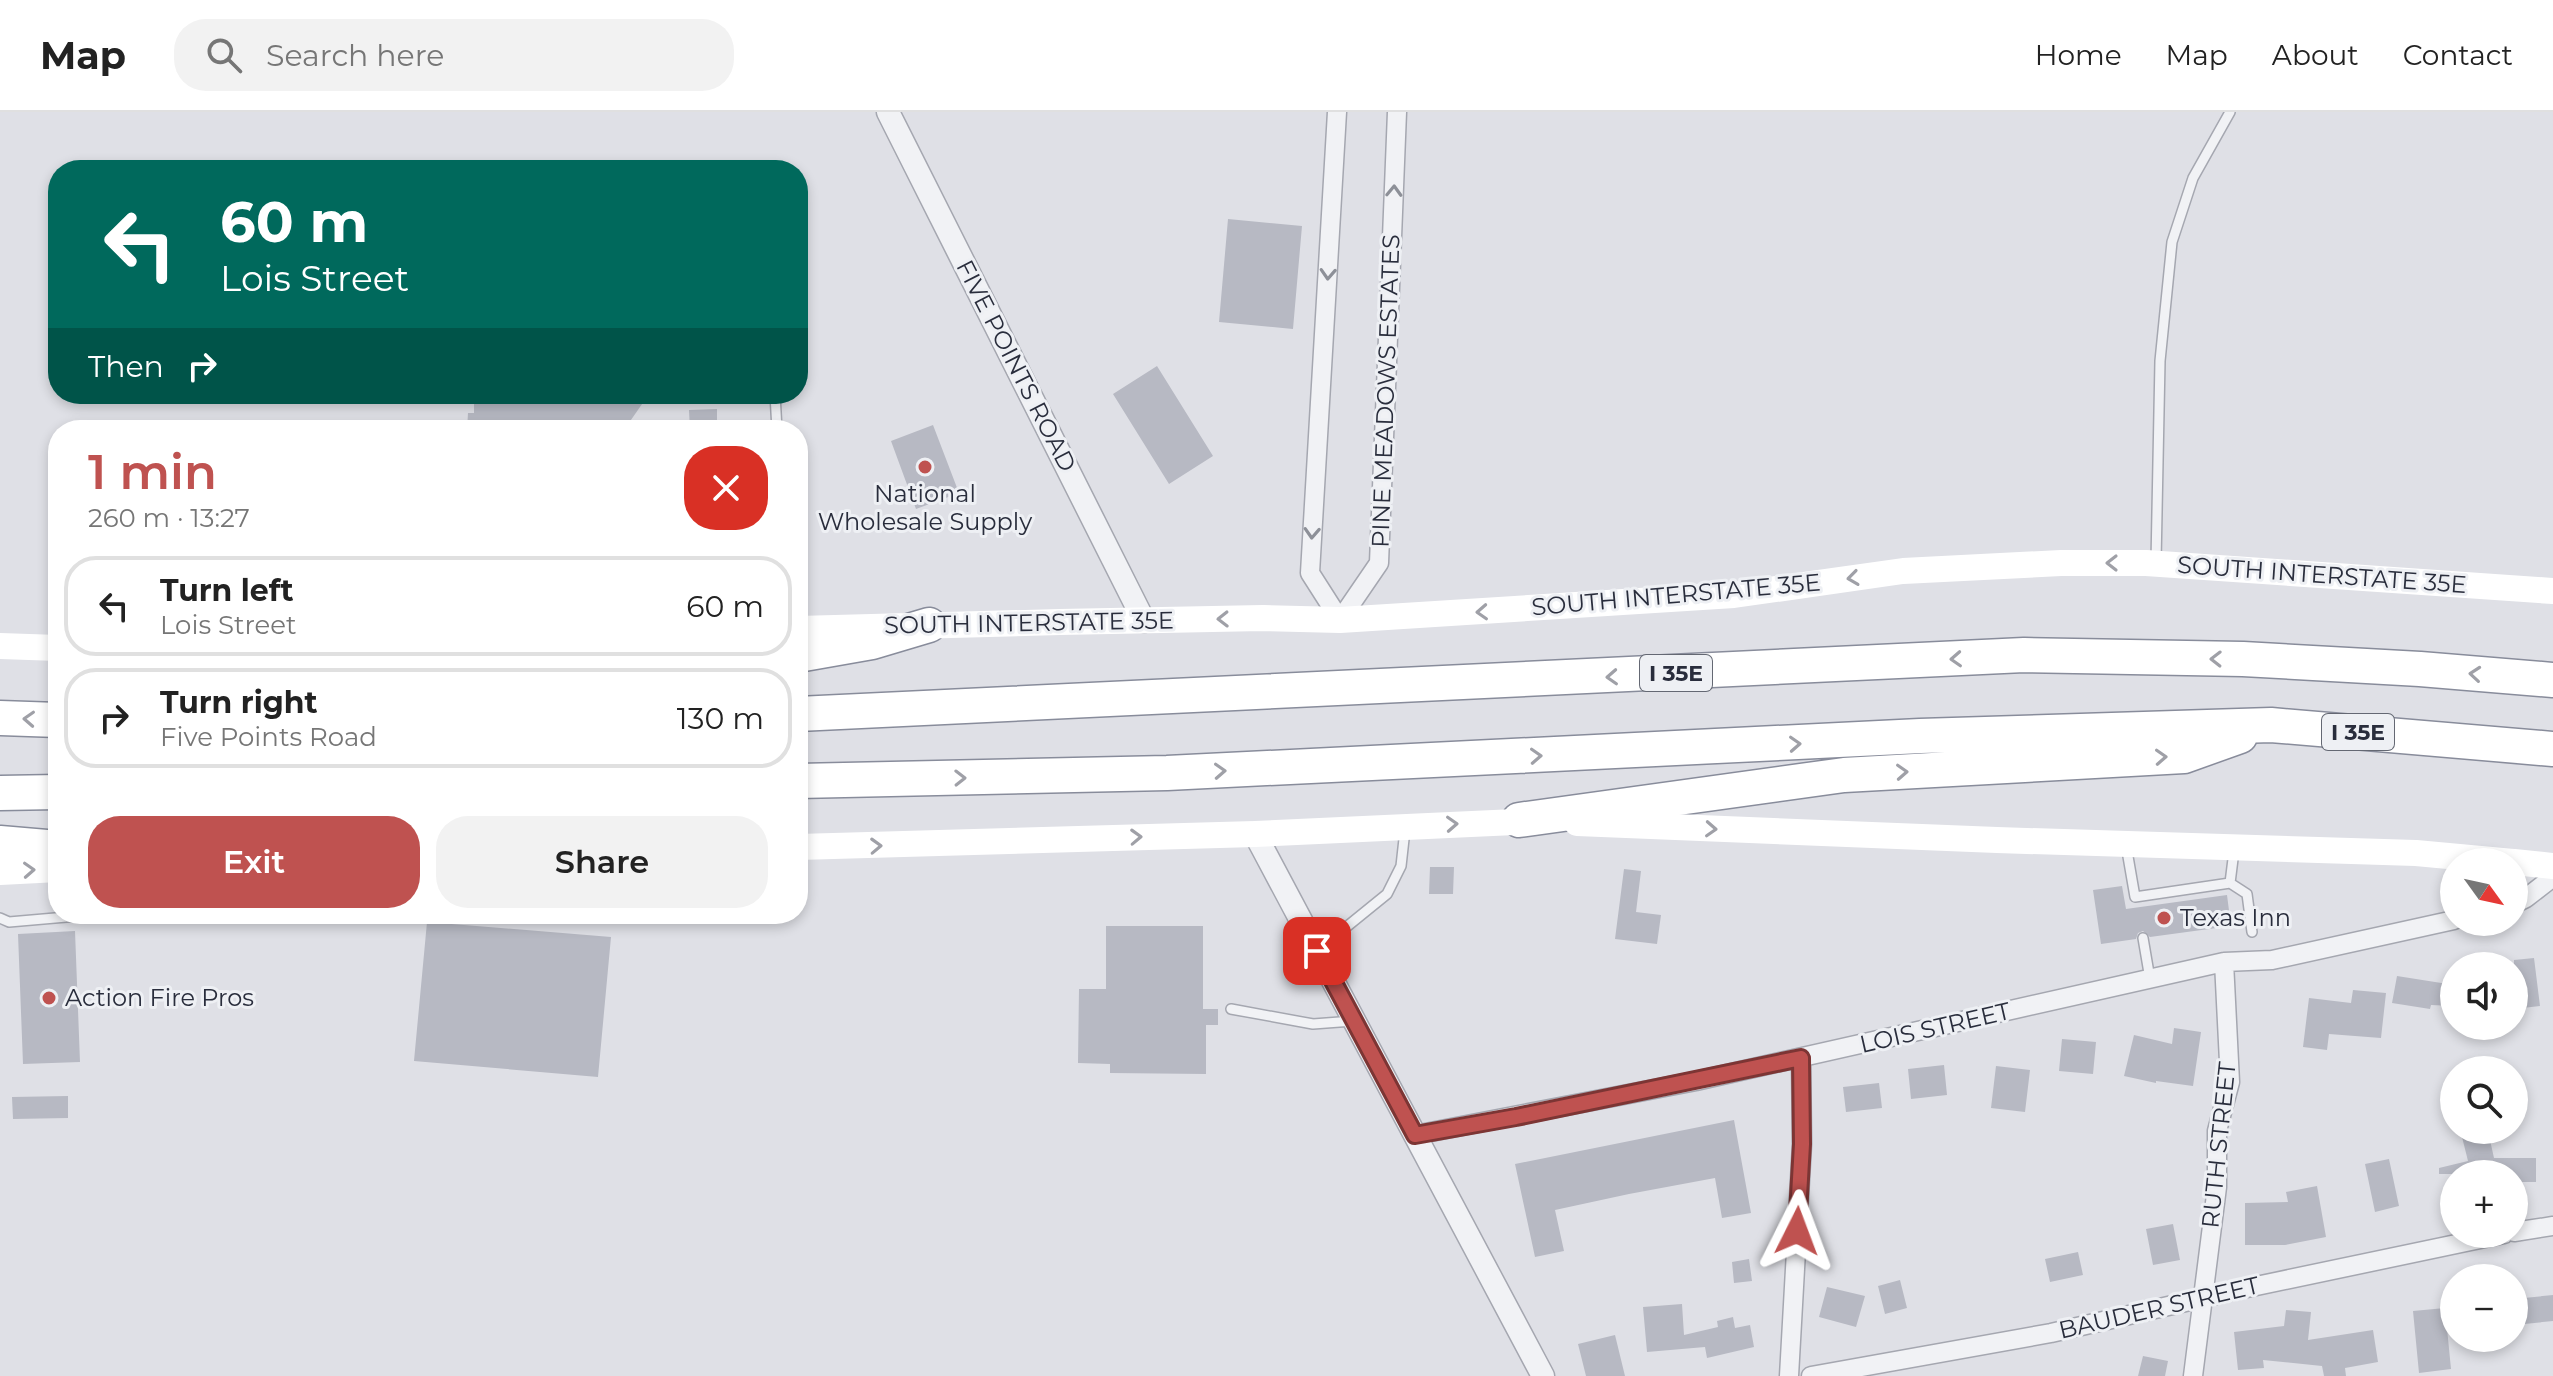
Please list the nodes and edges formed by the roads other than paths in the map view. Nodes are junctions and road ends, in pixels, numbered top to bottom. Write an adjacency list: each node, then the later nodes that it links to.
1 (888, 112): 8 (street, FIVE POINTS ROAD)
2 (1337, 112): 7 (street, one-way to 7)
3 (1397, 112): 7 (street, PINE MEADOWS ESTATES, one-way to 3)
4 (2230, 112): 5 (lane)
5 (2155, 563): 6 (main road, SOUTH INTERSTATE 35E); 7 (main road, SOUTH INTERSTATE 35E, one-way to 7)
6 (2553, 591)
7 (1340, 620): 8 (main road, SOUTH INTERSTATE 35E, one-way to 8)
8 (1144, 621): 9 (main road, SOUTH INTERSTATE 35E)
9 (929, 625): 10 (main road, SOUTH INTERSTATE 35E); 13 (highway)
10 (808, 629)
11 (0, 646): 12 (main road)
12 (48, 648)
13 (808, 653)
14 (2553, 680): 15 (highway, I 35E, one-way to 15)
15 (808, 714)
16 (0, 718): 17 (highway, one-way to 16)
17 (48, 720)
18 (2271, 725): 19 (highway, I 35E); 20 (highway, I 35E, one-way to 18); 23 (highway, one-way to 18)
19 (2553, 749)
20 (808, 781)
21 (48, 792): 22 (highway)
22 (0, 793)
23 (1519, 820): 24 (main road, one-way to 23); 27 (main road, one-way to 27)
24 (1405, 826): 25 (main road); 44 (lane)
25 (1255, 834): 29 (main road, one-way to 25); 44 (street)
26 (0, 843): 28 (highway)
27 (2126, 844): 30 (main road); 37 (lane)
28 (48, 847)
29 (808, 847)
30 (2234, 847): 31 (main road); 37 (lane)
31 (2440, 855)
32 (2528, 863): 33 (main road)
33 (2553, 866)
34 (48, 870): 35 (main road, one-way to 34)
35 (0, 872)
36 (2553, 877): 38 (street)
37 (2230, 883): 42 (lane)
38 (2528, 896)
39 (0, 918): 40 (lane)
40 (48, 919)
41 (2440, 923): 45 (street, LOIS STREET)
42 (2252, 932)
43 (2143, 938): 46 (lane)
44 (1317, 951): 48 (street)
45 (2224, 962): 46 (street, LOIS STREET); 54 (street, RUTH STREET)
46 (2150, 979): 49 (street, LOIS STREET)
47 (1231, 1009): 48 (lane)
48 (1353, 1021): 50 (street)
49 (1801, 1058): 50 (street, LOIS STREET); 56 (street)
50 (1415, 1135): 55 (street)
51 (2553, 1226): 52 (street)
52 (2528, 1230)
53 (2440, 1248): 54 (street, BAUDER STREET)
54 (2203, 1298): 57 (street, BAUDER STREET); 58 (street, RUTH STREET)
55 (1543, 1376)
56 (1789, 1376)
57 (1811, 1376)
58 (2193, 1376)

